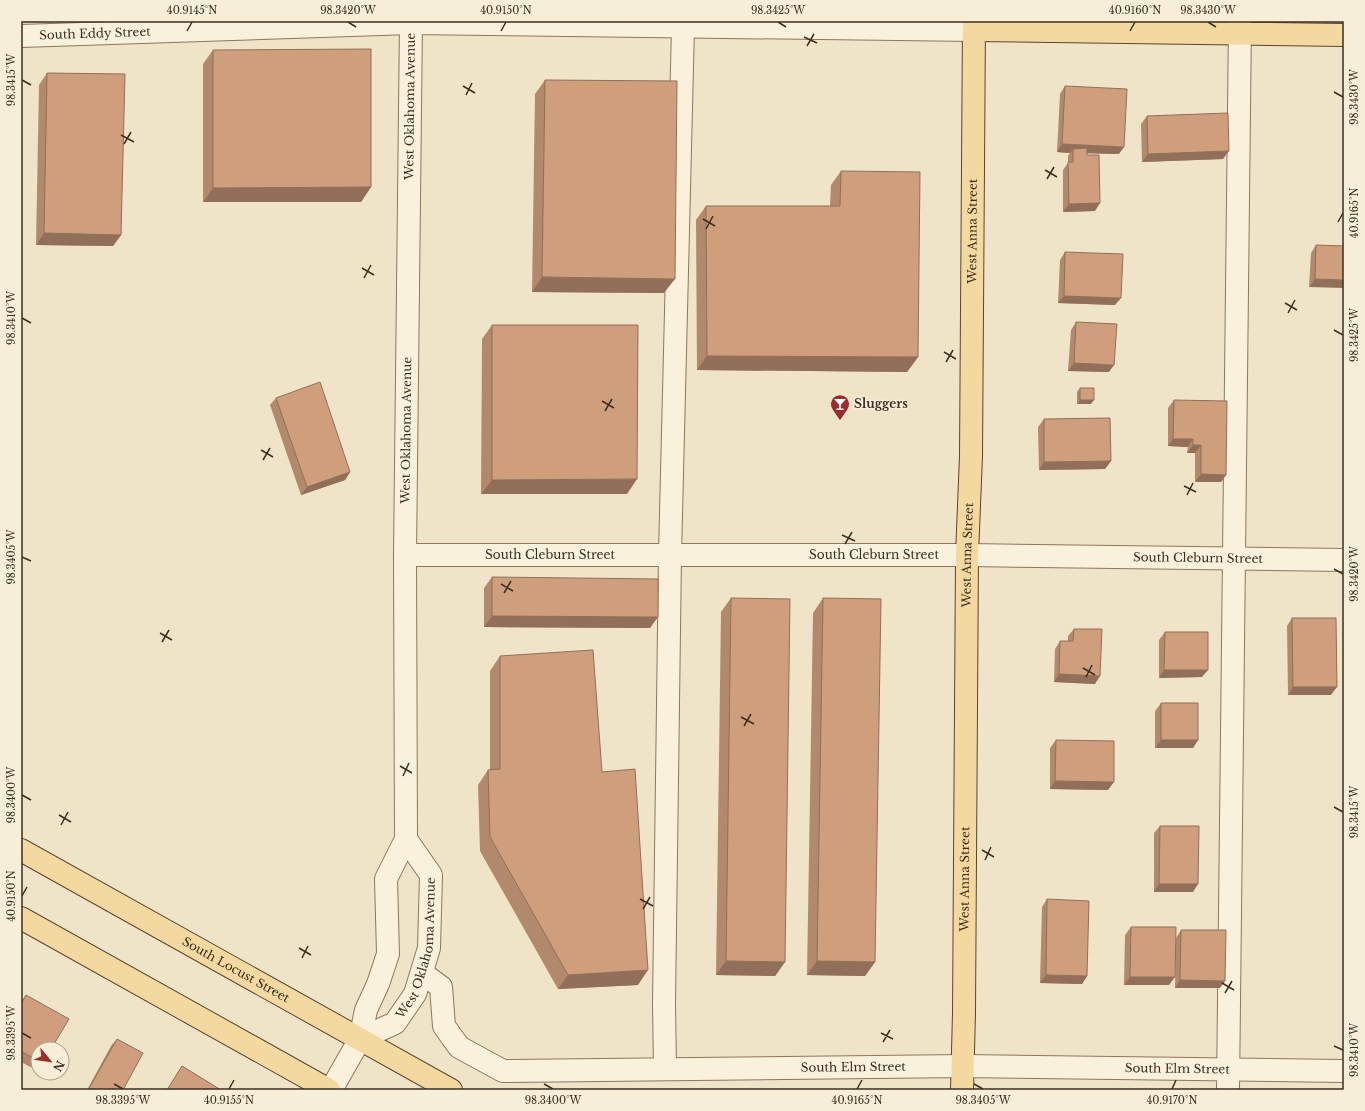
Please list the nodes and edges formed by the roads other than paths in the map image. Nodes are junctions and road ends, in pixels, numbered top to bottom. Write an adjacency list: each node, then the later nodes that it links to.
1 (411, 22): 3 (street, South Eddy Street); 6 (street, South Eddy Street); 7 (street, West Oklahoma Avenue)
2 (974, 25): 3 (street, South Eddy Street); 4 (main road, South Eddy Street); 9 (main road, West Anna Street)
3 (683, 27): 8 (street)
4 (1240, 27): 5 (main road, South Eddy Street); 10 (street)
5 (1344, 35)
6 (21, 36)
7 (405, 555): 8 (street, South Cleburn Street); 12 (street, West Oklahoma Avenue)
8 (670, 555): 9 (street, South Cleburn Street); 19 (street)
9 (967, 555): 10 (street, South Cleburn Street); 17 (main road, West Anna Street)
10 (1234, 558): 11 (street, South Cleburn Street); 18 (street)
11 (1344, 560)
12 (406, 839): 15 (street, West Oklahoma Avenue); 16 (street, West Oklahoma Avenue)
13 (21, 850): 16 (main road, South Locust Street)
14 (21, 918): 21 (main road)
15 (422, 973): 16 (street, West Oklahoma Avenue); 19 (street, South Elm Street)
16 (360, 1038): 21 (street, West Oklahoma Avenue); 22 (main road, South Locust Street)
17 (964, 1066): 18 (street, South Elm Street); 19 (street, South Elm Street); 23 (main road, West Anna Street)
18 (1228, 1068): 20 (street, South Elm Street); 24 (street)
19 (665, 1069)
20 (1344, 1071)
21 (330, 1090)
22 (451, 1090)
23 (962, 1090)
24 (1228, 1090)

